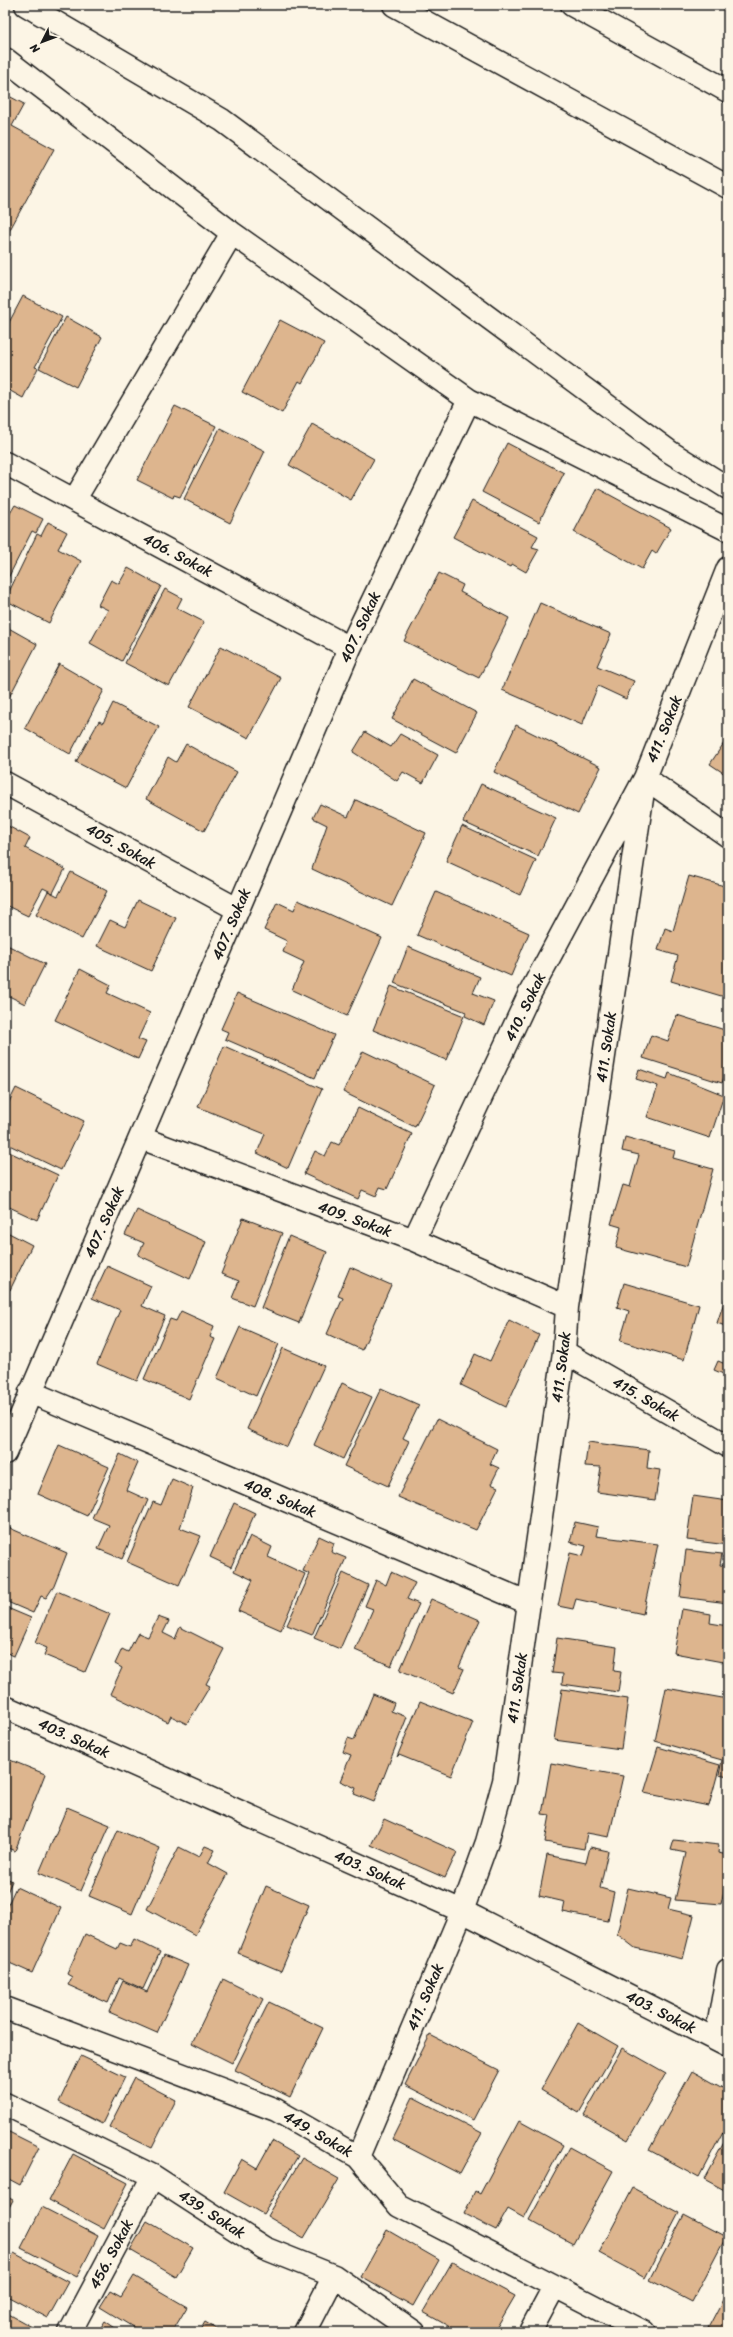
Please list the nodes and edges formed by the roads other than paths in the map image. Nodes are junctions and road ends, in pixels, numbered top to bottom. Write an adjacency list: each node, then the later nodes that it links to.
1 (26, 5): 10 (main road)
2 (394, 5): 6 (main road)
3 (572, 5): 5 (main road)
4 (5, 59): 7 (main road)
5 (728, 91)
6 (728, 187)
7 (232, 234): 8 (main road); 11 (main road)
8 (469, 400): 12 (main road); 14 (main road, 407. Sokak)
9 (5, 463): 11 (main road, 406. Sokak)
10 (728, 488)
11 (75, 499): 14 (main road, 406. Sokak)
12 (728, 530)
13 (728, 568): 15 (main road, 411. Sokak)
14 (350, 648): 18 (main road, 407. Sokak)
15 (645, 778): 17 (main road); 20 (main road, 410. Sokak); 21 (main road, 411. Sokak)
16 (5, 783): 18 (main road, 405. Sokak)
17 (728, 836)
18 (237, 909): 19 (main road, 407. Sokak)
19 (140, 1138): 20 (main road, 409. Sokak); 23 (main road, 407. Sokak)
20 (414, 1240): 21 (main road, 409. Sokak)
21 (567, 1307): 22 (main road, 411. Sokak)
22 (564, 1352): 24 (main road, 415. Sokak); 26 (main road, 411. Sokak)
23 (30, 1392): 25 (main road, 407. Sokak); 26 (main road, 408. Sokak)
24 (728, 1446)
25 (5, 1453)
26 (529, 1604): 28 (main road, 411. Sokak)
27 (5, 1707): 28 (main road, 403. Sokak)
28 (462, 1911): 31 (main road, 403. Sokak); 33 (main road, 411. Sokak)
29 (728, 1970): 31 (main road)
30 (6, 2011): 33 (main road, 449. Sokak)
31 (722, 2043)
32 (5, 2104): 34 (main road, 439. Sokak)
33 (358, 2157): 36 (main road, 449. Sokak)
34 (153, 2176): 35 (main road, 439. Sokak); 37 (main road, 456. Sokak)
35 (334, 2276): 38 (main road); 39 (main road, 439. Sokak)
36 (554, 2287): 40 (main road); 41 (main road, 449. Sokak)
37 (70, 2332)
38 (305, 2332)
39 (414, 2332)
40 (530, 2332)
41 (644, 2332)

